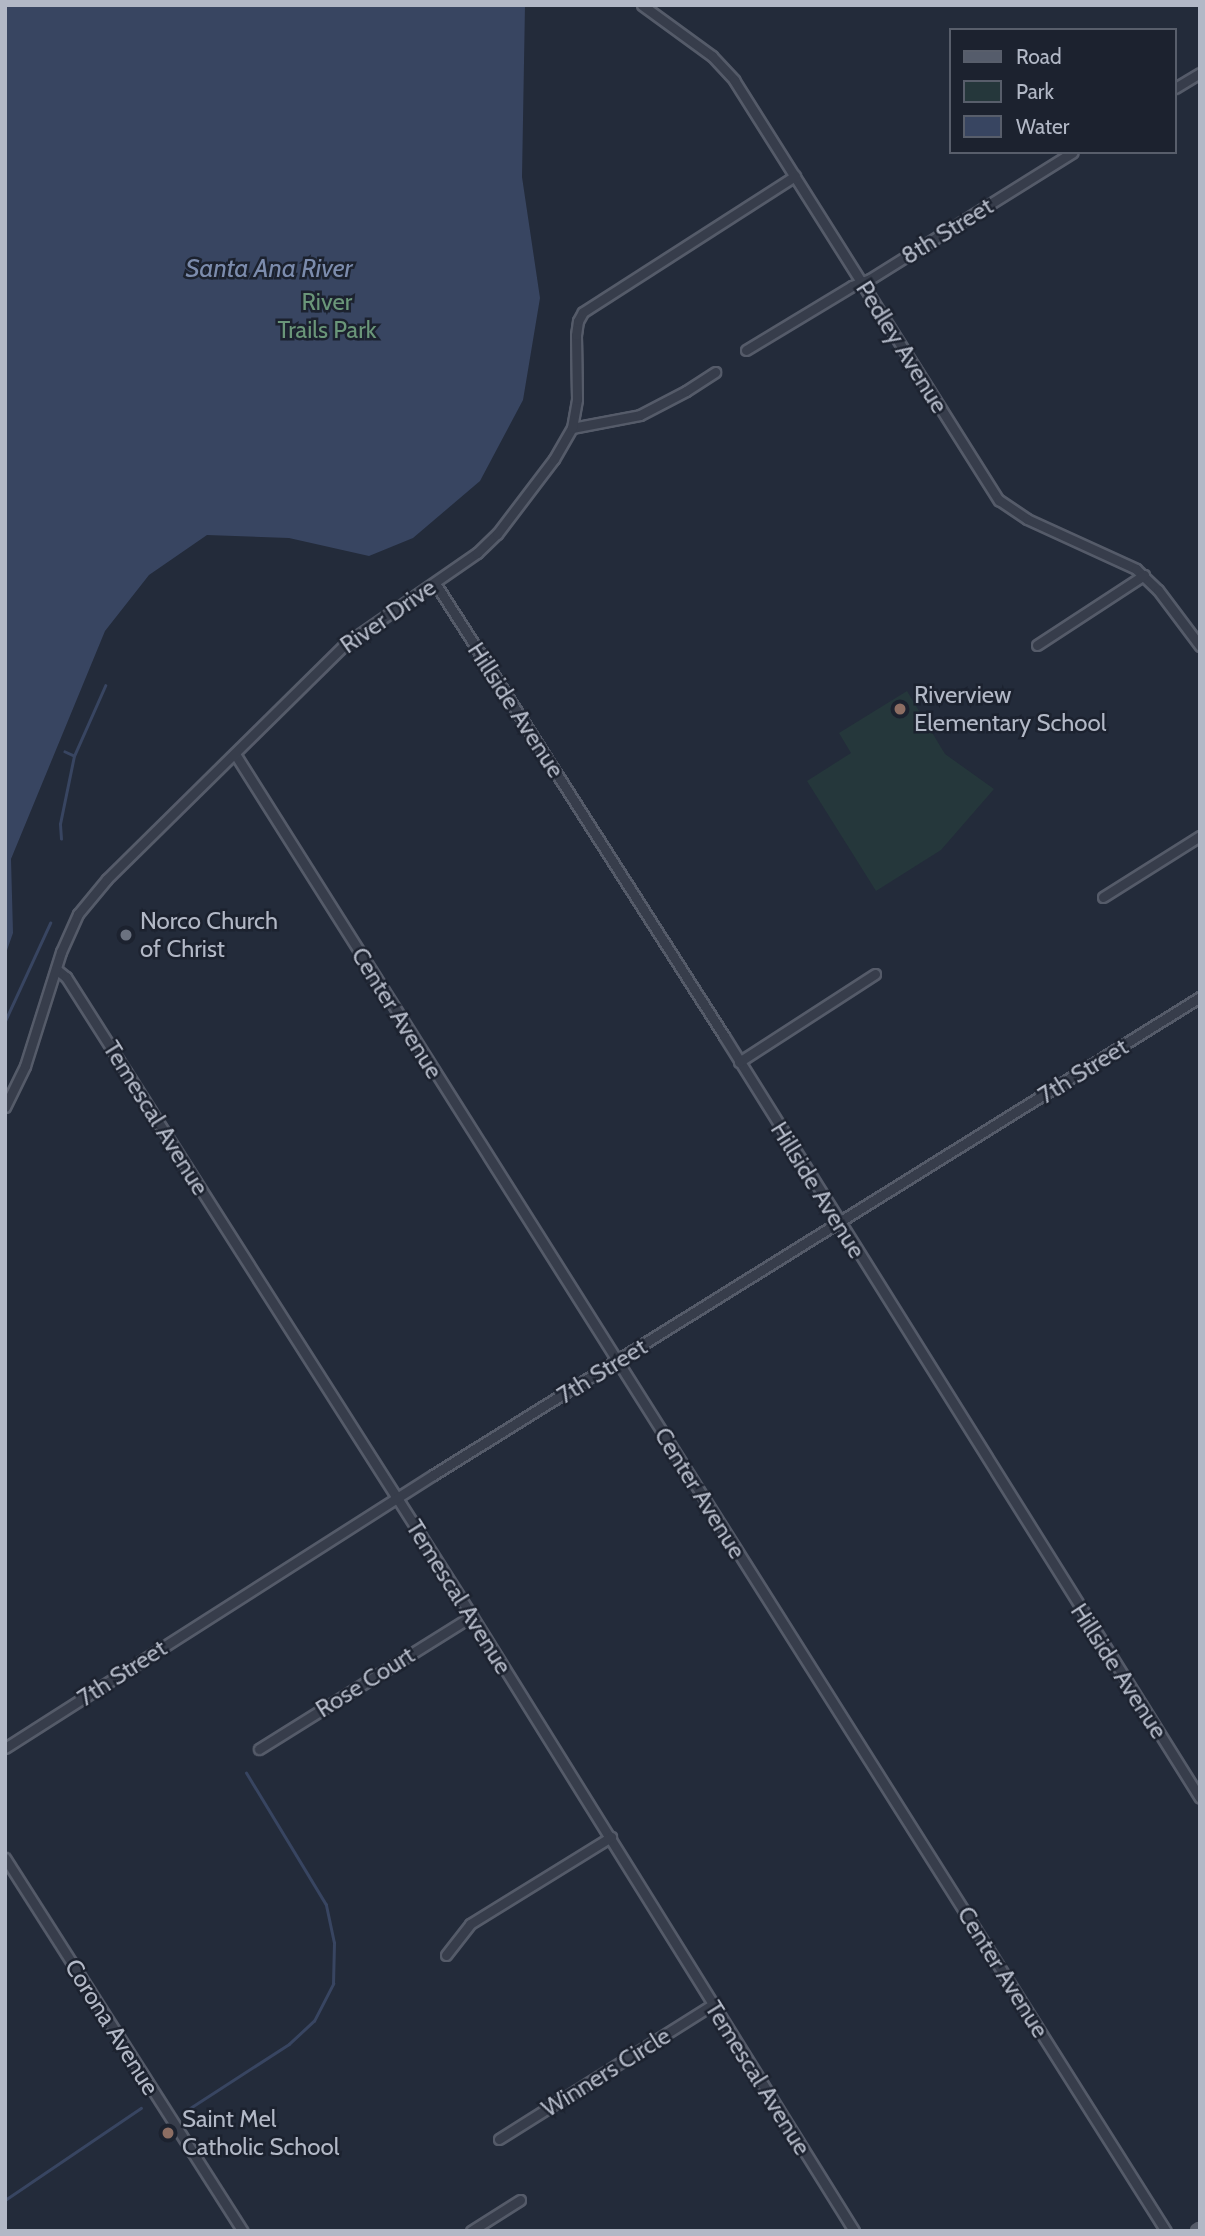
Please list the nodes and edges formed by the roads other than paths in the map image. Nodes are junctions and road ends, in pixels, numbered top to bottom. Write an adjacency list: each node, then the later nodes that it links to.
1 (642, 5): 5 (street, Pedley Avenue)
2 (1200, 73): 3 (street)
3 (1177, 87)
4 (1070, 154): 6 (street, 8th Street)
5 (795, 176): 6 (street, Pedley Avenue); 9 (street, River Drive)
6 (862, 282): 7 (street, 8th Street); 10 (street, Pedley Avenue)
7 (746, 349)
8 (715, 372): 9 (street)
9 (572, 428): 11 (street, River Drive)
10 (1144, 575): 12 (street); 13 (street, Pedley Avenue)
11 (435, 583): 14 (street, River Drive); 20 (street, Hillside Avenue)
12 (1037, 645)
13 (1200, 646)
14 (235, 754): 17 (street, River Drive); 23 (street, Center Avenue)
15 (1200, 836): 16 (street)
16 (1102, 897)
17 (56, 969): 21 (street, River Drive); 24 (street, Temescal Avenue)
18 (875, 974): 20 (street)
19 (1200, 997): 22 (street, 7th Street)
20 (739, 1062): 22 (street, Hillside Avenue)
21 (5, 1107)
22 (838, 1224): 23 (street, 7th Street); 28 (street, Hillside Avenue)
23 (617, 1362): 24 (street, 7th Street); 38 (street, Center Avenue)
24 (397, 1500): 25 (street, Temescal Avenue); 26 (street, 7th Street)
25 (472, 1616): 27 (street, Rose Court); 29 (street, Temescal Avenue)
26 (5, 1748)
27 (259, 1749)
28 (1200, 1798)
29 (611, 1837): 31 (street); 32 (street, Temescal Avenue)
30 (5, 1858): 35 (street, Corona Avenue)
31 (446, 1955)
32 (712, 2005): 33 (street, Winners Circle); 37 (street, Temescal Avenue)
33 (499, 2139)
34 (520, 2200): 36 (street)
35 (243, 2231)
36 (471, 2231)
37 (854, 2231)
38 (1166, 2231)

